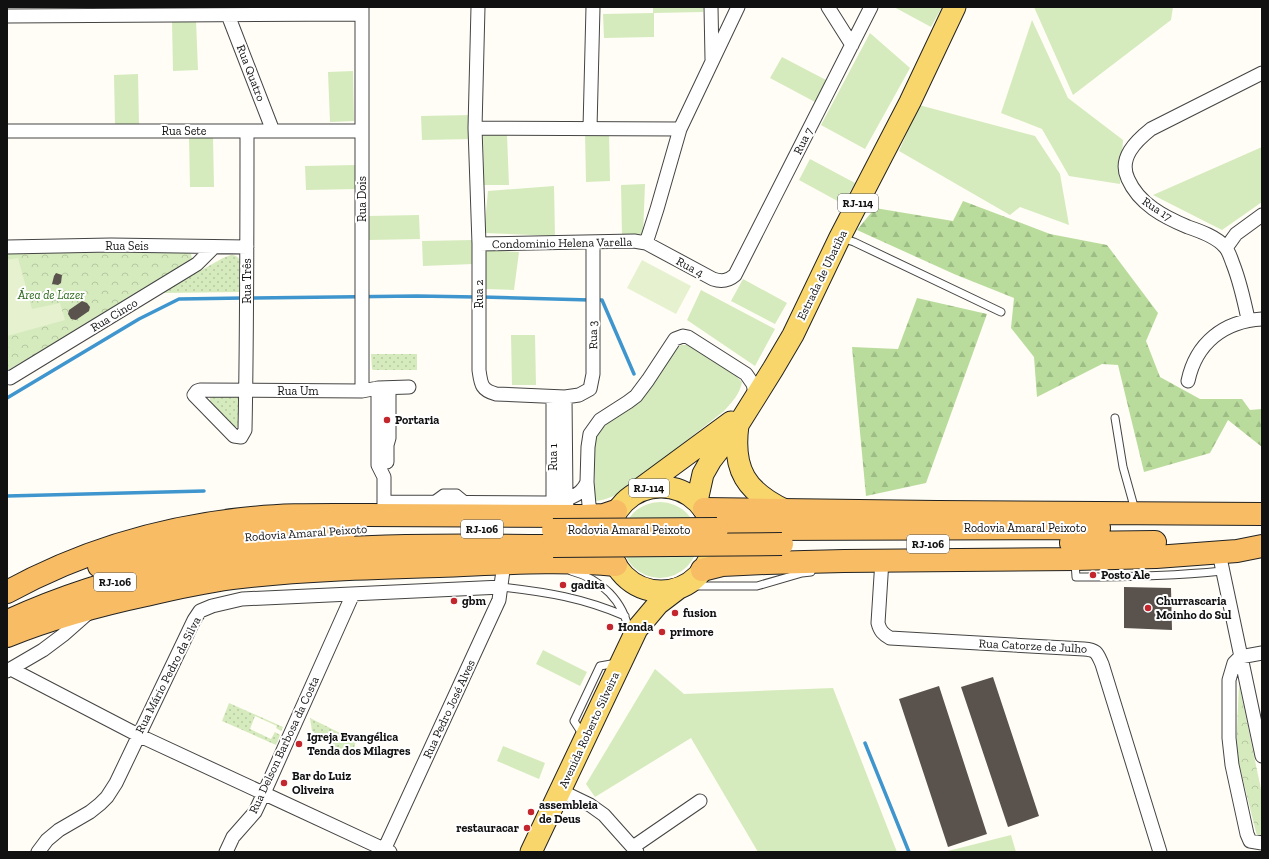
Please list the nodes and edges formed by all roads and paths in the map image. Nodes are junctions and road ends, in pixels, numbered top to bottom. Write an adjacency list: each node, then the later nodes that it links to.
1 (478, 7): 17 (street)
2 (593, 7): 18 (street)
3 (711, 7): 15 (street)
4 (733, 7): 5 (street)
5 (738, 7): 15 (street)
6 (828, 7): 14 (street)
7 (858, 7): 13 (street)
8 (871, 7): 13 (street, Rua 7)
9 (955, 7): 25 (main road, Estrada de Ubatiba / RJ-114)
10 (362, 11): 12 (street); 22 (street, Rua Dois)
11 (9, 14): 12 (street)
12 (228, 15): 21 (street, Rua Quatro)
13 (865, 20): 14 (street, Rua 7)
14 (852, 45): 33 (street, Rua 7)
15 (712, 63): 19 (street)
16 (1262, 73): 32 (street, Rua 17)
17 (475, 128): 18 (street); 28 (street, Rua 2)
18 (590, 128): 19 (street)
19 (680, 129): 27 (street)
20 (7, 131): 23 (street, Rua Sete)
21 (273, 131): 22 (street, Rua Sete); 23 (street, Rua Sete)
22 (362, 131): 42 (street, Rua Dois)
23 (248, 132): 31 (street, Rua Três)
24 (1262, 215): 32 (street)
25 (840, 237): 34 (lane); 44 (main road, Estrada de Ubatiba / RJ-114)
26 (593, 242): 27 (street, Condominio Helena Varella); 28 (street, Condominio Helena Varella); 43 (street, Rua 3)
27 (646, 243): 33 (street, Rua 4)
28 (479, 244): 43 (street, Rua 2)
29 (7, 247): 30 (street, Rua Seis)
30 (214, 247): 31 (street, Rua Seis); 37 (street, Rua Cinco)
31 (247, 247): 41 (street, Rua Três)
32 (1226, 248): 36 (street)
33 (735, 275)
34 (1001, 312)
35 (1262, 319): 36 (street)
36 (1248, 320): 38 (street)
37 (8, 378)
38 (1188, 381)
39 (408, 387): 40 (street, Rua Um)
40 (384, 388): 42 (street, Rua Um); 47 (street); 47 (street)
41 (246, 390): 42 (street, Rua Um); 46 (street, Rua Três); 46 (street, Rua Um)
42 (362, 392)
43 (559, 397): 51 (street, Rua 1); 59 (street, Rua 1)
44 (747, 411): 48 (street); 49 (main road, Estrada de Ubatiba / RJ-114); 50 (main road, Estrada de Ubatiba / RJ-114); 58 (main road)
45 (1115, 418): 54 (lane)
46 (245, 430)
47 (387, 473): 52 (street)
48 (587, 482): 51 (street); 56 (street)
49 (632, 495): 50 (main road, RJ-114); 53 (main road, RJ-114)
50 (700, 505): 58 (highway); 67 (main road, RJ-114)
51 (569, 508): 56 (highway); 59 (highway)
52 (384, 509): 59 (highway); 71 (highway)
53 (616, 511): 56 (highway); 65 (main road, RJ-114)
54 (1135, 512): 55 (highway); 58 (highway)
55 (1262, 514)
56 (594, 516)
57 (1262, 523): 58 (highway, Rodovia Amaral Peixoto / RJ-106)
58 (784, 528): 59 (highway, Rodovia Amaral Peixoto / RJ-106, bridge); 60 (highway, Rodovia Amaral Peixoto / RJ-106)
59 (550, 531): 64 (highway); 65 (highway); 73 (highway, Rodovia Amaral Peixoto / RJ-106); 75 (highway, Rodovia Amaral Peixoto / RJ-106); 77 (lane)
60 (1262, 539)
61 (1262, 546): 63 (highway)
62 (882, 560): 63 (highway); 66 (highway); 92 (street, Rua Catorze de Julho)
63 (1221, 562): 79 (street)
64 (504, 563): 70 (street, Rua Pedro José Alves); 74 (highway)
65 (616, 565): 68 (main road, RJ-114)
66 (830, 567): 67 (highway); 69 (lane)
67 (702, 570): 69 (main road, RJ-114)
68 (631, 581): 69 (main road, RJ-114); 77 (main road, Avenida Roberto Silveira / RJ-114)
69 (681, 586): 77 (main road, Avenida Roberto Silveira / RJ-114)
70 (502, 587): 72 (street); 77 (lane); 88 (street, Rua Pedro José Alves)
71 (7, 592)
72 (353, 594): 81 (street, Rua Mário Pedro da Silva); 84 (street, Rua Delson Barbosa da Costa)
73 (7, 602)
74 (93, 608): 76 (highway); 80 (street)
75 (7, 622)
76 (7, 636)
77 (628, 639): 83 (main road, Avenida Roberto Silveira / RJ-114)
78 (1262, 653): 79 (street)
79 (1240, 657): 82 (street); 86 (street)
80 (9, 670): 81 (street)
81 (138, 735): 84 (street); 89 (street, Rua Mário Pedro da Silva)
82 (1262, 756)
83 (561, 791): 87 (street); 91 (main road, Avenida Roberto Silveira / RJ-114)
84 (264, 793): 88 (street); 90 (street, Rua Delson Barbosa da Costa)
85 (700, 801): 87 (street)
86 (1262, 843)
87 (635, 849)
88 (386, 851)
89 (38, 852)
90 (226, 852)
91 (531, 852)
92 (1160, 852)

